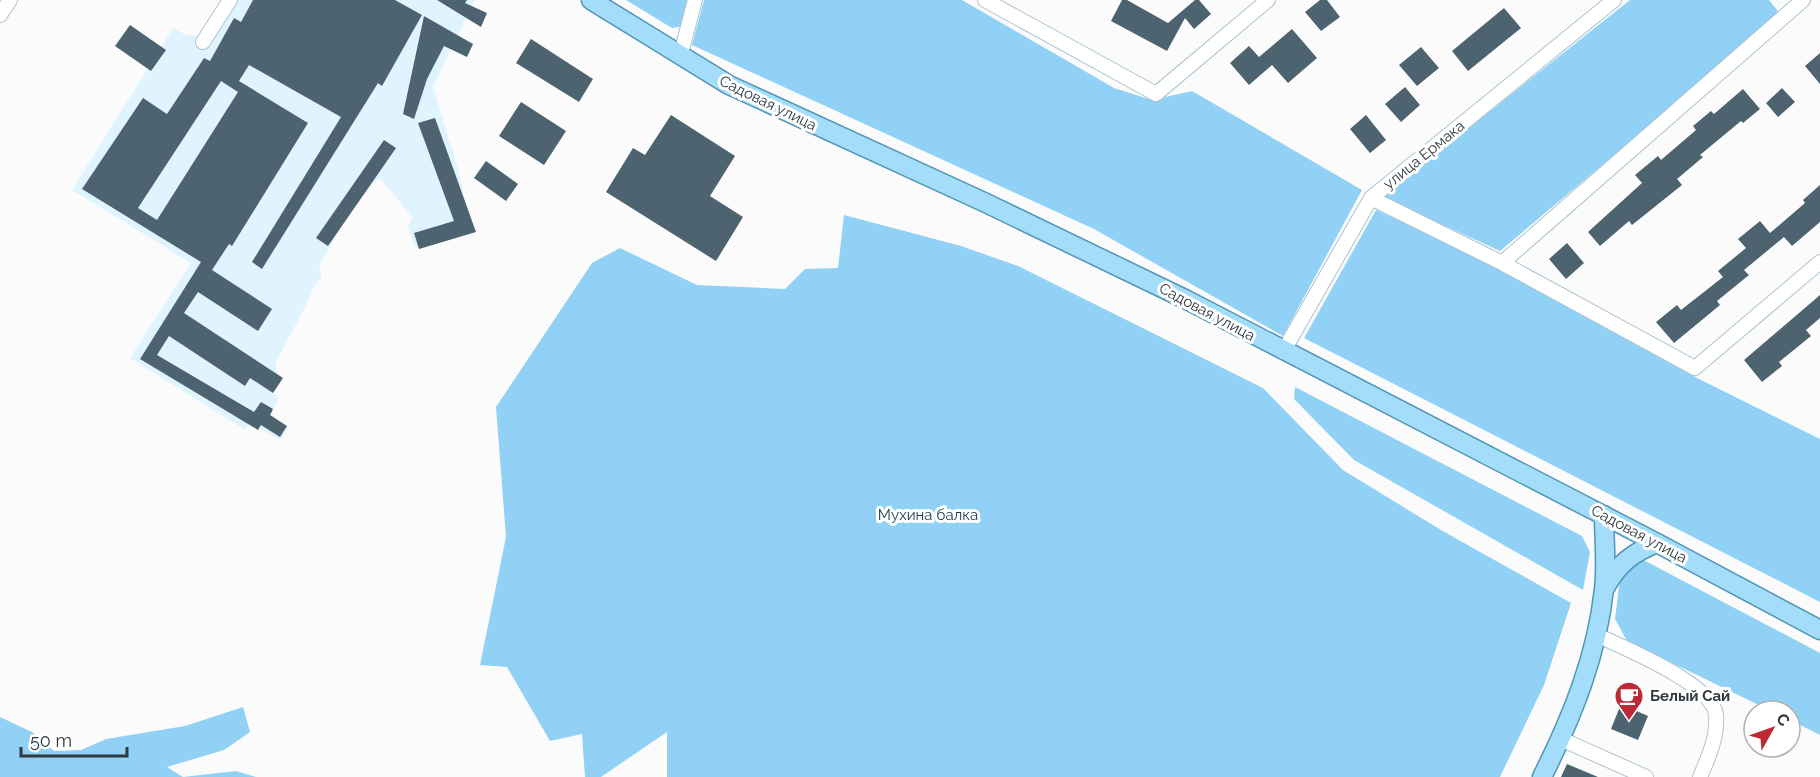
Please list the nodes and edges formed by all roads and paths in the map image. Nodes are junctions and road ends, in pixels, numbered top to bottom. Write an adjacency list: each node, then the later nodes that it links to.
1 (10, 0): 9 (street)
2 (230, 0): 10 (street)
3 (591, 0): 11 (main road, Садовая улица)
4 (695, 0): 11 (street)
5 (985, 0): 6 (street)
6 (1268, 0)
7 (1614, 0): 12 (street, улица Ермака)
8 (1796, 2): 14 (street)
9 (0, 15)
10 (203, 42)
11 (680, 57): 15 (main road, Садовая улица)
12 (1371, 198): 14 (street); 15 (street, улица Ермака)
13 (1820, 262): 14 (street)
14 (1503, 263)
15 (1283, 352): 16 (main road, Садовая улица)
16 (1604, 515): 17 (main road, Садовая улица); 18 (main road)
17 (1657, 543): 18 (main road); 19 (main road, Садовая улица)
18 (1605, 588): 20 (main road)
19 (1820, 630)
20 (1597, 635): 21 (main road); 24 (street)
21 (1561, 739): 22 (main road); 23 (street)
22 (1542, 777)
23 (1646, 777)
24 (1700, 777)

